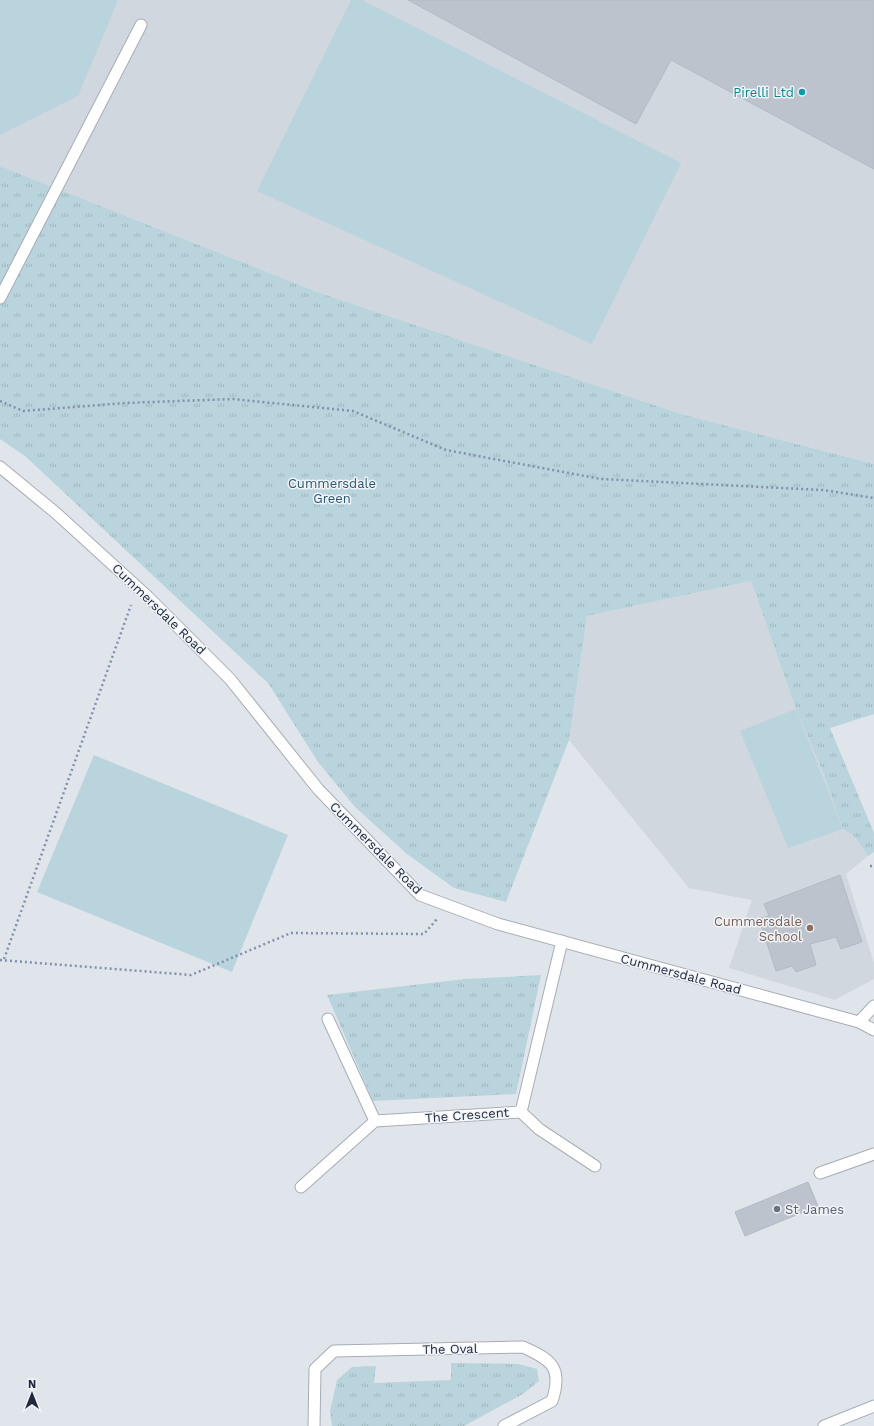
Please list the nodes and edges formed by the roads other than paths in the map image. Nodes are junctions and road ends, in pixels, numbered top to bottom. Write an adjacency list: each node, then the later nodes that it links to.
1 (141, 25): 2 (street)
2 (0, 298)
3 (0, 467): 4 (street, Cummersdale Road)
4 (562, 942): 7 (street, Cummersdale Road); 9 (street, The Crescent)
5 (874, 1006): 7 (street)
6 (328, 1019): 10 (street)
7 (859, 1022): 8 (street, Cummersdale Road)
8 (874, 1030)
9 (521, 1112): 10 (street, The Crescent); 12 (street)
10 (375, 1121): 14 (street)
11 (874, 1154): 13 (street)
12 (595, 1166)
13 (820, 1172)
14 (301, 1187)
15 (874, 1406): 18 (street)
16 (314, 1426): 17 (street, The Oval)
17 (504, 1426)
18 (824, 1426)

